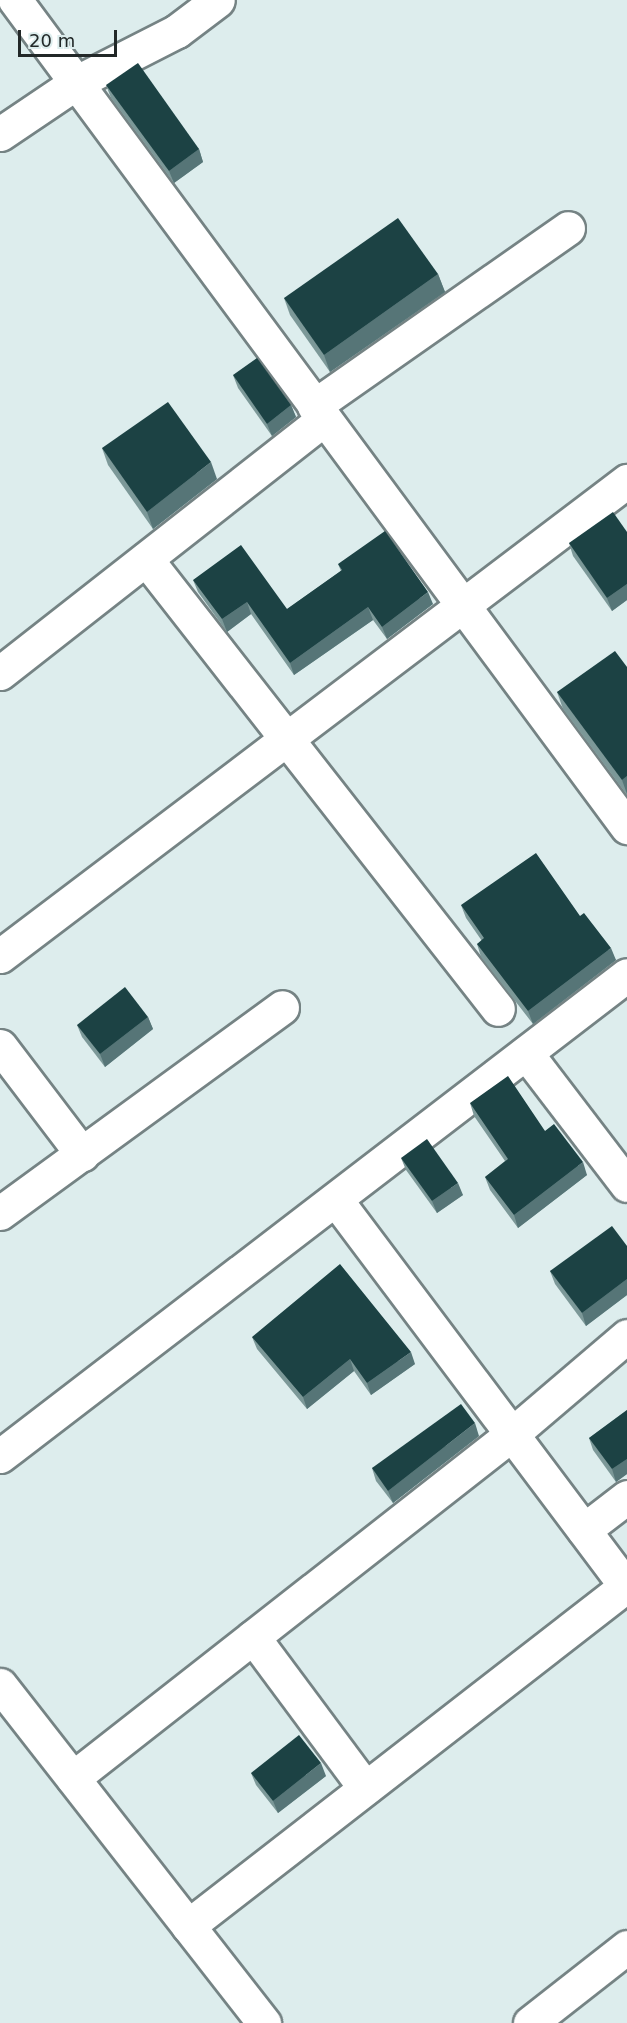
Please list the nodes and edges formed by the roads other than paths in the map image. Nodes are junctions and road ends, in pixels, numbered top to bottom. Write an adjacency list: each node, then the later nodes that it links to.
1 (15, 0): 3 (street)
2 (218, 0): 3 (street)
3 (77, 82): 4 (street); 6 (street)
4 (0, 134)
5 (568, 228): 6 (street)
6 (319, 413): 8 (street); 9 (street)
7 (627, 481): 9 (street)
8 (146, 559): 10 (street); 11 (street)
9 (461, 607): 11 (street); 12 (street)
10 (0, 672)
11 (287, 739): 13 (street); 16 (street)
12 (627, 827)
13 (0, 956)
14 (625, 982): 18 (street)
15 (282, 1007): 19 (street)
16 (498, 1009)
17 (0, 1046): 19 (street)
18 (526, 1053): 20 (street); 21 (street)
19 (81, 1154): 22 (street)
20 (627, 1185)
21 (336, 1200): 24 (street); 25 (street)
22 (0, 1213)
23 (627, 1336): 24 (street)
24 (512, 1434): 27 (street); 29 (street)
25 (0, 1456)
26 (627, 1497): 27 (street)
27 (584, 1530): 28 (street)
28 (627, 1586): 32 (street)
29 (253, 1637): 31 (street); 32 (street)
30 (0, 1685): 31 (street)
31 (72, 1778): 33 (street)
32 (365, 1788): 33 (street)
33 (188, 1926): 35 (street)
34 (627, 1947): 36 (street)
35 (264, 2023)
36 (530, 2023)

